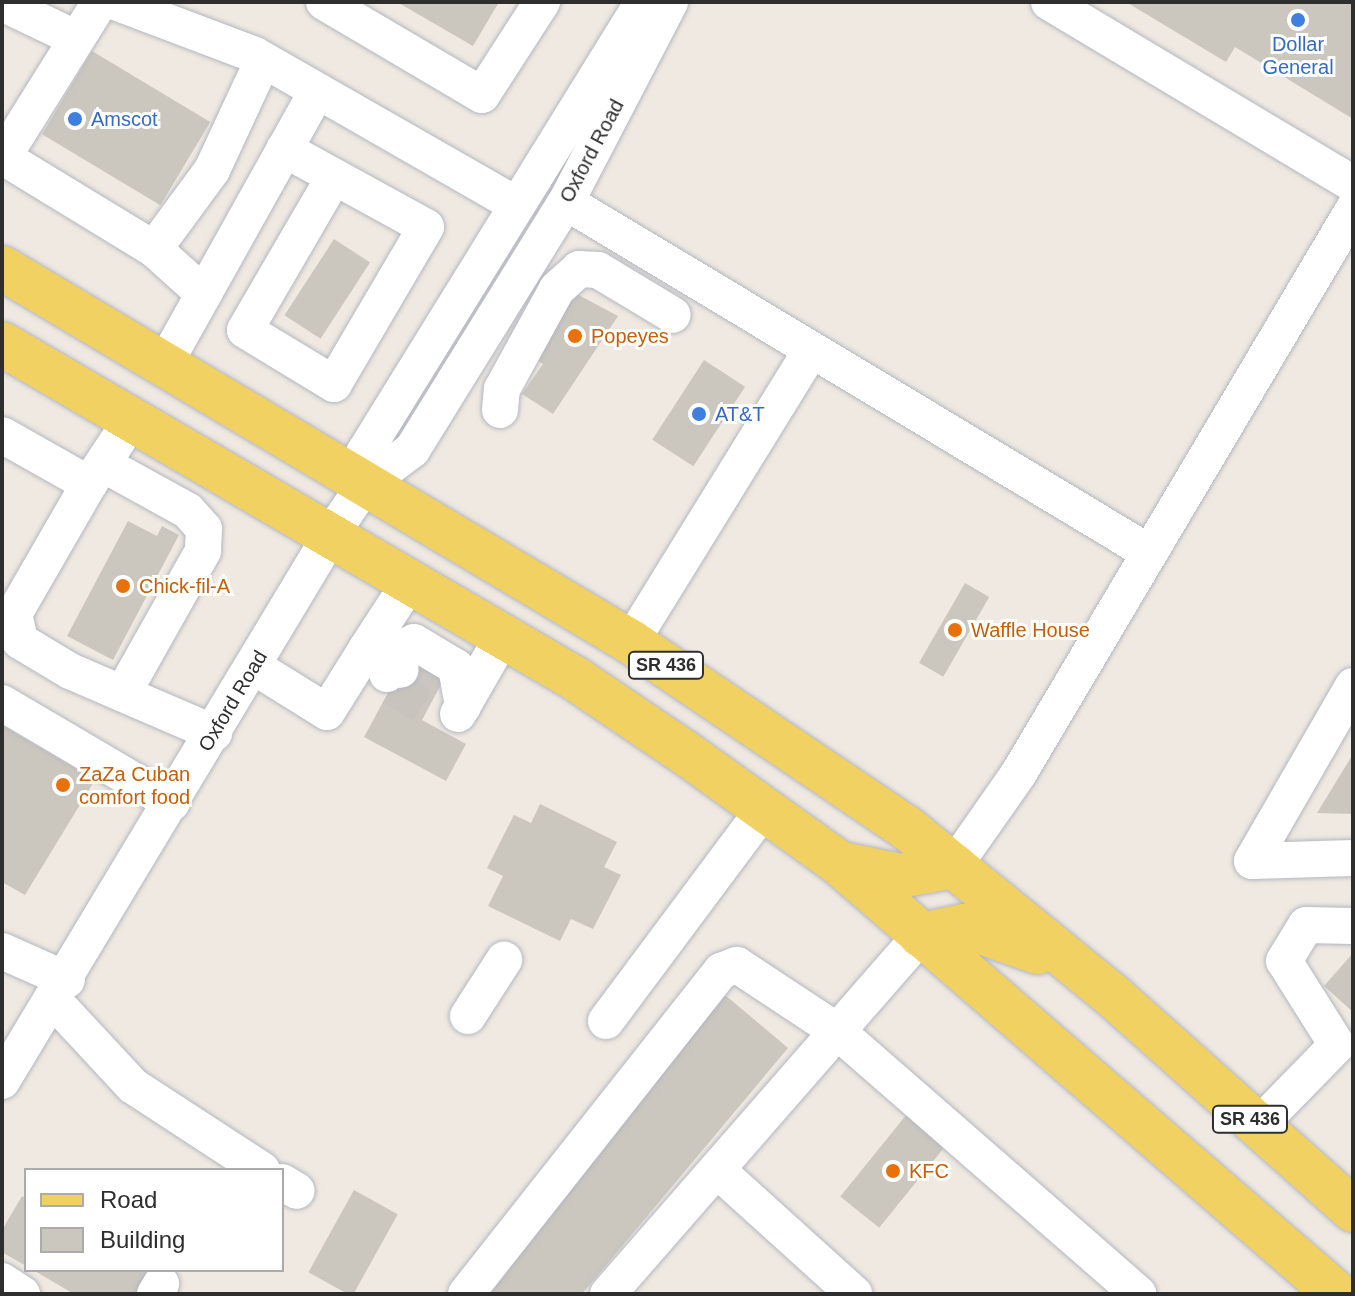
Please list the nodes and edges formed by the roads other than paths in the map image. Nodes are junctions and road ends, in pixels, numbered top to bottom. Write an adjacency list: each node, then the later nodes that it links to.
1 (324, 2): 2 (street)
2 (542, 2)
3 (643, 2): 16 (street, Oxford Road)
4 (670, 2): 15 (street, Oxford Road)
5 (1049, 2): 14 (street)
6 (2, 3): 8 (street)
7 (121, 3): 8 (street); 9 (street)
8 (75, 38): 12 (street)
9 (263, 60): 10 (street); 18 (street)
10 (317, 91): 11 (street); 16 (street)
11 (284, 149): 13 (street); 20 (street)
12 (2, 157): 18 (street)
13 (332, 180): 13 (street)
14 (1353, 184)
15 (566, 202): 23 (street); 29 (street, Oxford Road)
16 (517, 205): 29 (street, Oxford Road)
17 (1353, 210): 31 (street)
18 (154, 249): 20 (street)
19 (2, 268): 24 (main road, SR 436)
20 (204, 294): 24 (street)
21 (673, 315): 25 (street)
22 (2, 344): 26 (main road, SR 436)
23 (811, 350): 31 (street); 34 (street)
24 (164, 365): 29 (main road, SR 436)
25 (500, 410)
26 (130, 422): 28 (street); 30 (main road, SR 436)
27 (2, 435): 28 (street)
28 (96, 474): 38 (street); 38 (street)
29 (364, 486): 30 (street, Oxford Road); 34 (main road, SR 436)
30 (332, 533): 32 (main road, SR 436); 35 (street, Oxford Road)
31 (1150, 553): 45 (street)
32 (411, 580): 33 (main road, SR 436); 36 (street)
33 (503, 636): 36 (street); 42 (main road, SR 436)
34 (631, 642): 45 (main road, SR 436)
35 (253, 666): 36 (street); 40 (street, Oxford Road)
36 (385, 666)
37 (1353, 686): 43 (street)
38 (123, 693): 40 (street)
39 (2, 703): 41 (street)
40 (214, 733): 41 (street, Oxford Road)
41 (172, 803): 51 (street, Oxford Road)
42 (764, 809): 44 (main road, SR 436); 53 (street)
43 (1353, 858)
44 (839, 863): 45 (main road); 47 (main road, SR 436)
45 (954, 866): 50 (main road, SR 436)
46 (1353, 926): 56 (street)
47 (921, 935): 50 (main road); 54 (street); 66 (main road, SR 436)
48 (2, 951): 51 (street)
49 (504, 960): 52 (street)
50 (1075, 965): 56 (main road, SR 436)
51 (60, 990): 55 (street, Oxford Road); 57 (street)
52 (468, 1016)
53 (606, 1021)
54 (837, 1031): 58 (street); 62 (street); 65 (street)
55 (2, 1081)
56 (1258, 1126): 59 (main road, SR 436)
57 (259, 1168)
58 (717, 1170): 63 (street); 64 (street)
59 (1353, 1210)
60 (2, 1281): 61 (street)
61 (22, 1294)
62 (466, 1294)
63 (608, 1294)
64 (854, 1294)
65 (1138, 1294)
66 (1337, 1294)

